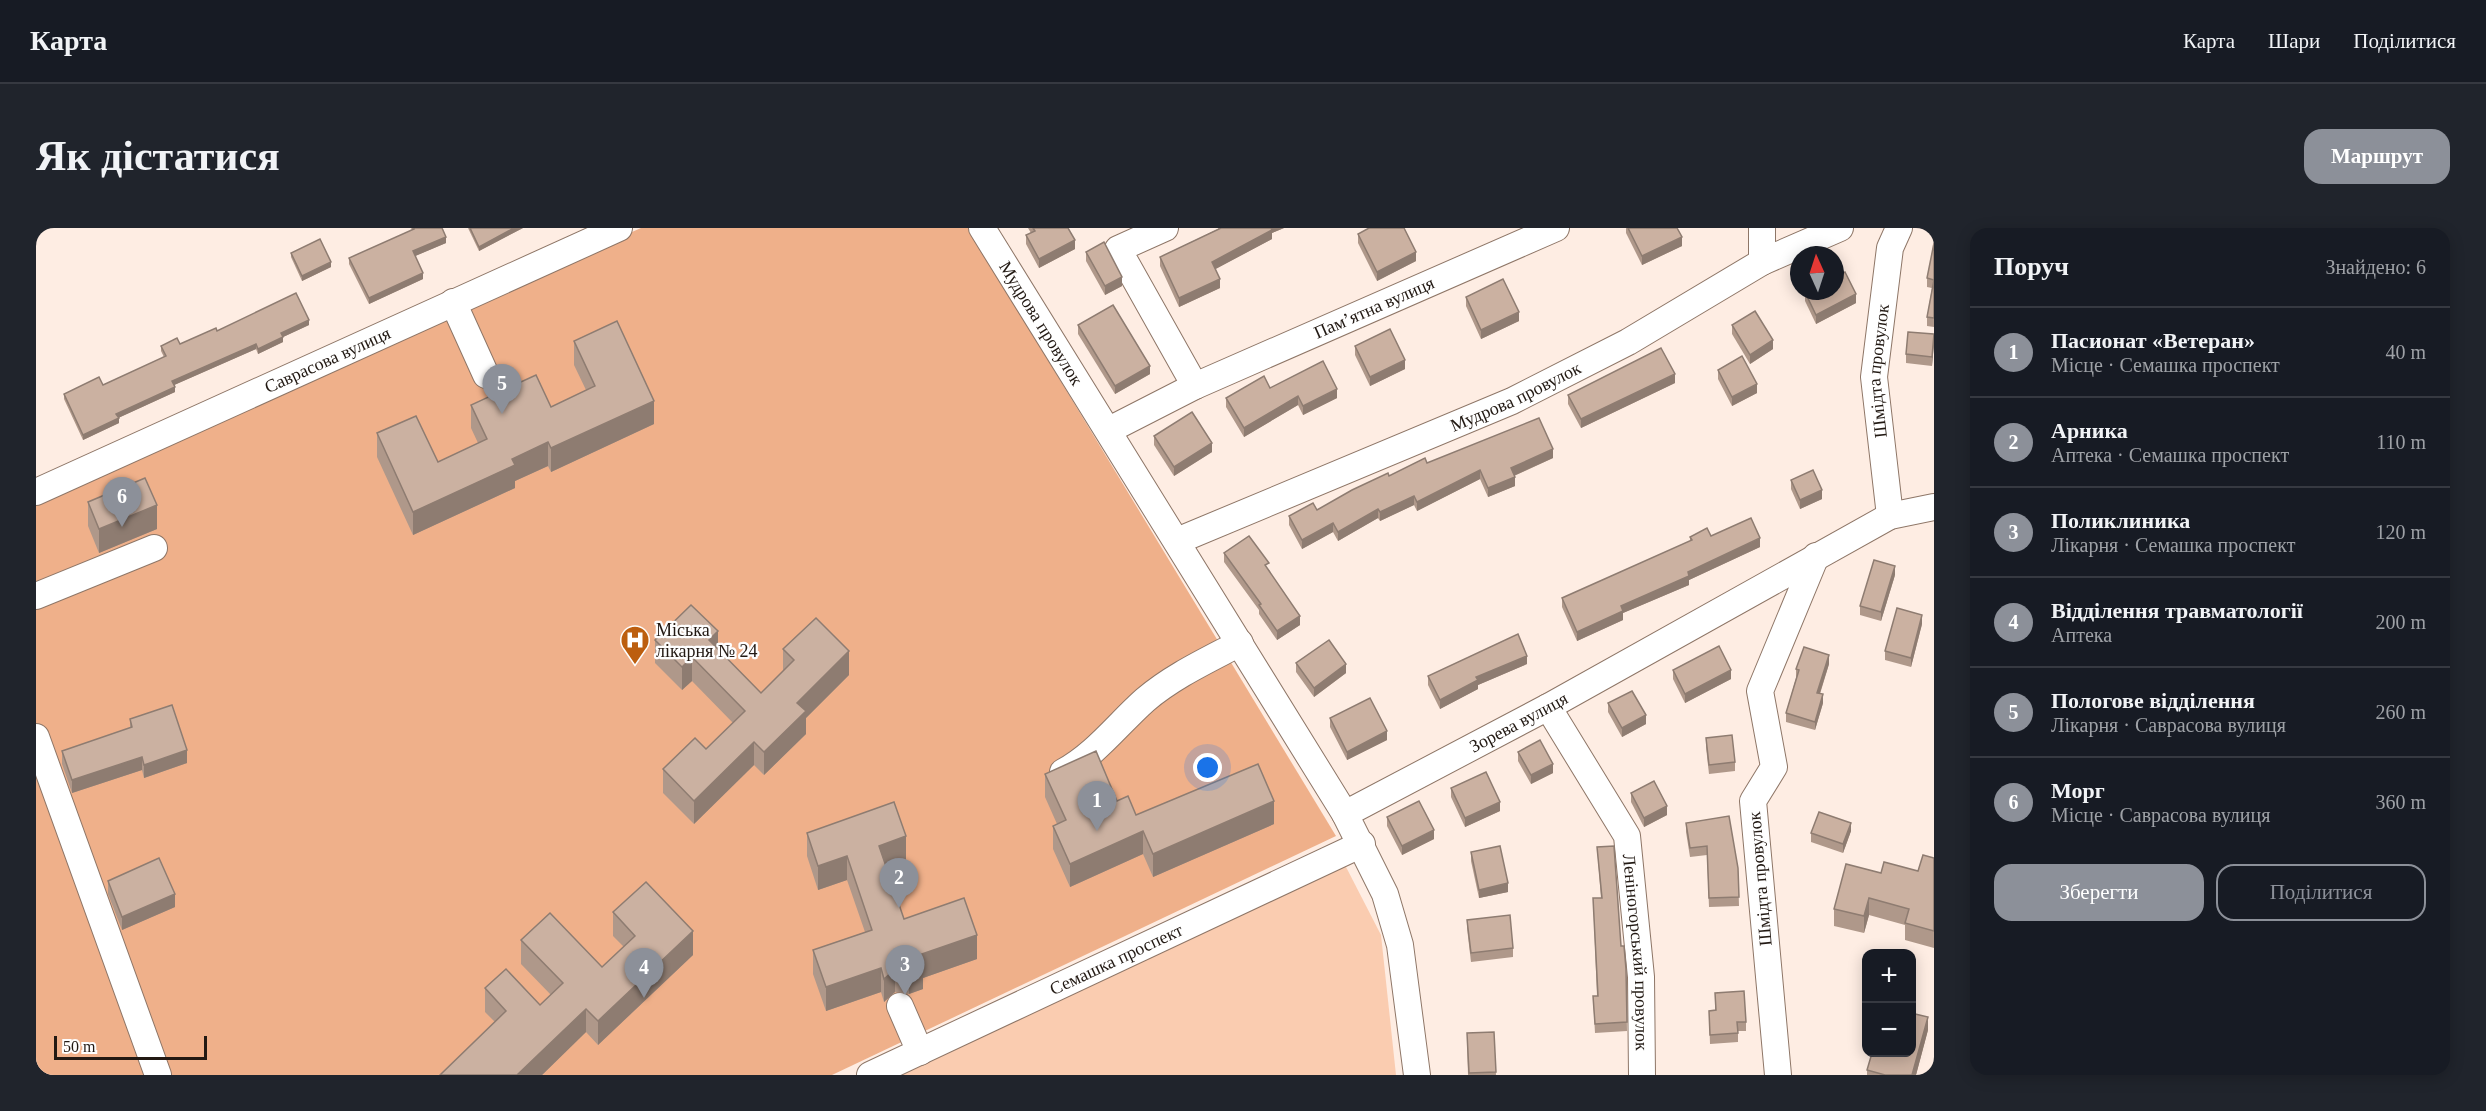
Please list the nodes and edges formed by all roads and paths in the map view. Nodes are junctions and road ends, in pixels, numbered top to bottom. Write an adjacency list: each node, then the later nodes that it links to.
1 (620, 228): 9 (street, Саврасова вулиця)
2 (982, 228): 12 (street, Мудрова провулок)
3 (1165, 228): 11 (street)
4 (1556, 228): 11 (street, Пам’ятна вулиця)
5 (1762, 228): 8 (street)
6 (1840, 228): 8 (street, Мудрова провулок)
7 (1899, 228): 15 (street, Шмідта провулок)
8 (1761, 262): 16 (street, Мудрова провулок)
9 (453, 302): 10 (street); 13 (street, Саврасова вулиця)
10 (486, 375)
11 (1194, 386): 12 (street, Пам’ятна вулиця)
12 (1109, 430): 16 (street, Мудрова провулок)
13 (36, 492)
14 (1934, 507): 15 (street, Зорева вулиця)
15 (1890, 516): 18 (street, Зорева вулиця)
16 (1177, 541): 20 (street, Мудрова провулок)
17 (154, 548): 19 (street)
18 (1816, 556): 21 (street, Зорева вулиця); 32 (street, Шмідта провулок)
19 (36, 596)
20 (1240, 643): 23 (street); 24 (street, Мудрова провулок)
21 (1548, 708): 24 (street, Зорева вулиця); 31 (street, Леніногорський провулок)
22 (36, 737): 28 (street)
23 (1062, 772)
24 (1345, 814): 25 (street)
25 (1362, 844): 27 (street, Семашка проспект); 30 (street)
26 (900, 1006): 27 (street)
27 (920, 1052): 29 (street, Семашка проспект)
28 (158, 1075)
29 (870, 1075)
30 (1417, 1075)
31 (1642, 1075)
32 (1778, 1075)

